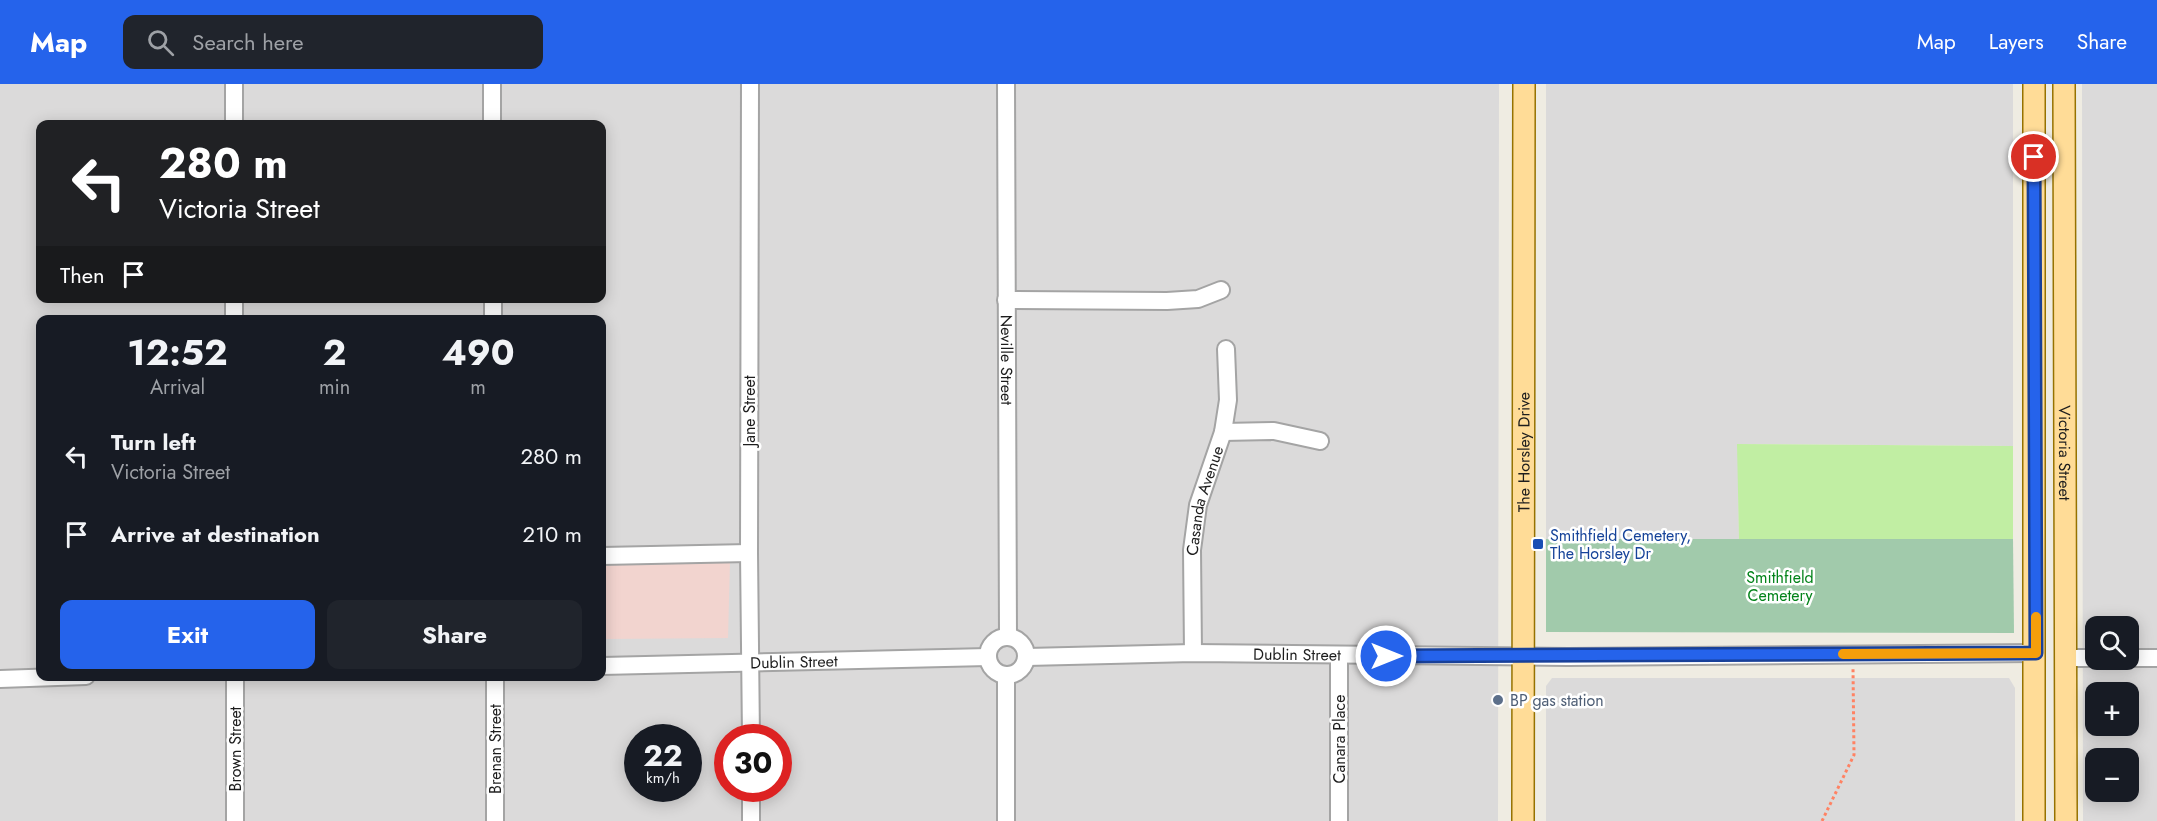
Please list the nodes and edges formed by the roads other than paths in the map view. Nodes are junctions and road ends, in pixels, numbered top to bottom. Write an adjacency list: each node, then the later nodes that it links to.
1 (234, 84): 8 (street)
2 (492, 84): 9 (street)
3 (750, 84): 15 (street, Jane Street)
4 (1006, 84): 11 (street, Neville Street)
5 (1524, 84): 22 (main road, The Horsley Drive)
6 (2034, 84): 20 (main road, Victoria Street)
7 (2064, 84): 17 (main road, Victoria Street)
8 (234, 120)
9 (492, 120)
10 (1221, 290): 11 (street)
11 (1006, 300): 18 (street, Neville Street)
12 (1226, 349): 13 (street, Casanda Avenue)
13 (1223, 432): 14 (street); 19 (street, Casanda Avenue)
14 (1320, 441)
15 (748, 553): 16 (street); 29 (street, Jane Street)
16 (606, 556)
17 (2067, 592): 20 (main road); 25 (main road, Victoria Street)
18 (1008, 637): 23 (street); 24 (street)
19 (1193, 653): 21 (street, Dublin Street); 24 (street, Dublin Street)
20 (2036, 653): 22 (street, Dublin Street); 36 (main road, Victoria Street)
21 (1339, 656): 22 (street, Dublin Street); 43 (street, Canara Place)
22 (1525, 656): 44 (main road, The Horsley Drive)
23 (988, 657): 29 (street, Dublin Street); 31 (street)
24 (1027, 657): 31 (street)
25 (2068, 658): 26 (street); 36 (main road); 46 (main road, Victoria Street)
26 (2085, 658)
27 (2139, 658): 28 (street)
28 (2157, 658)
29 (751, 661): 30 (street, Dublin Street); 37 (street, Jane Street)
30 (606, 666)
31 (1006, 676): 42 (street)
32 (36, 678): 33 (street)
33 (0, 679)
34 (234, 681): 39 (street, Brown Street)
35 (495, 681): 40 (street, Brenan Street)
36 (2035, 713): 45 (main road, Victoria Street)
37 (751, 724)
38 (751, 802): 41 (street)
39 (235, 821)
40 (495, 821)
41 (751, 821)
42 (1006, 821)
43 (1339, 821)
44 (1523, 821)
45 (2034, 821)
46 (2066, 821)

